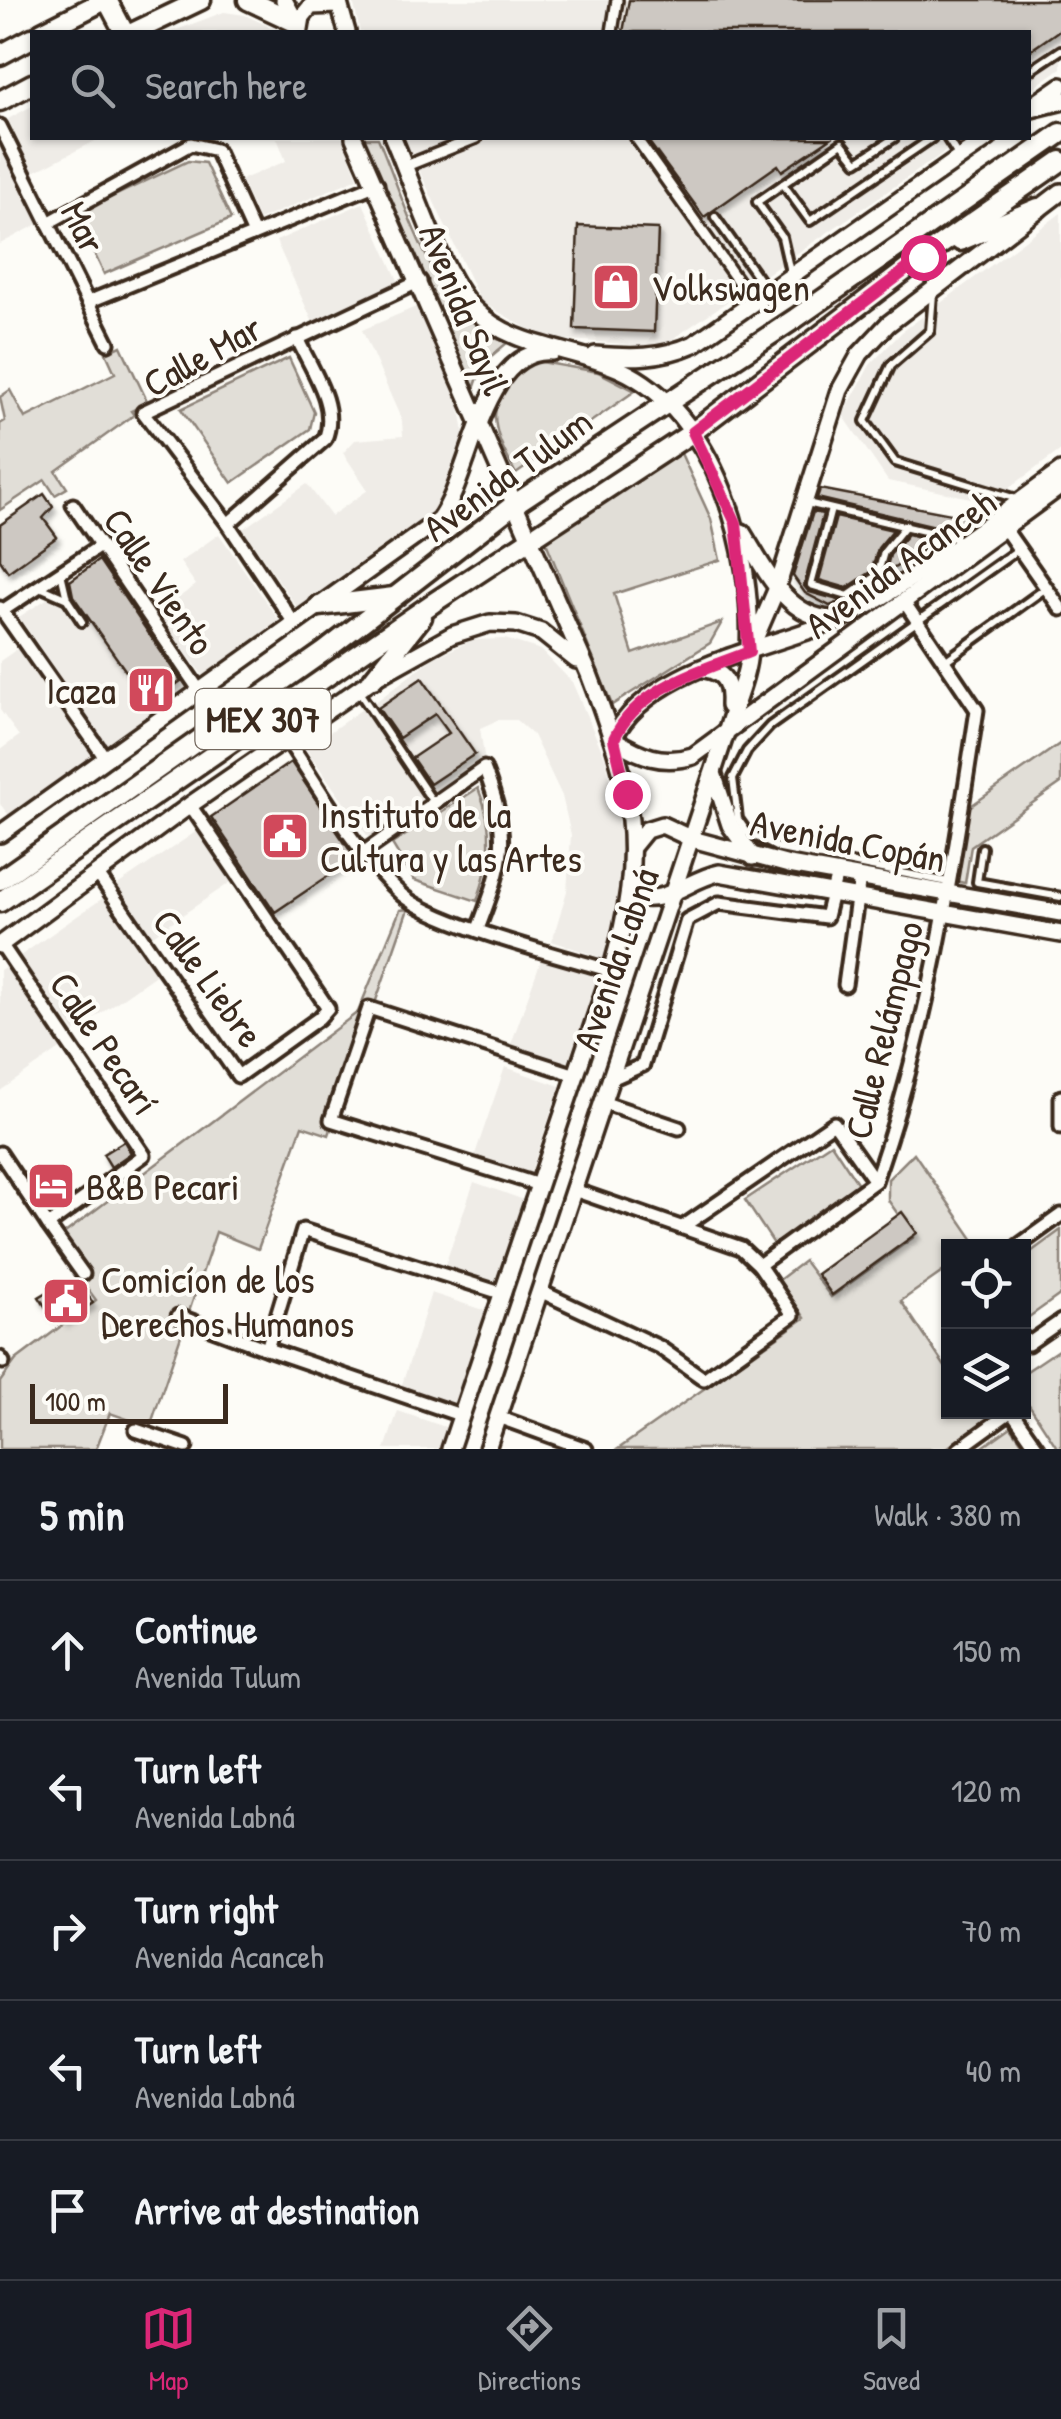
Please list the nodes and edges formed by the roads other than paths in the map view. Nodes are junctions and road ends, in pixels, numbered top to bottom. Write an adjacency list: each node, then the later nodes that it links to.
1 (201, 0): 8 (main road)
2 (213, 0): 8 (main road)
3 (248, 0): 9 (main road)
4 (284, 0): 9 (street)
5 (617, 0): 14 (street)
6 (96, 2): 10 (main road); 11 (main road)
7 (338, 2): 9 (street); 13 (street)
8 (182, 10): 12 (main road)
9 (300, 28)
10 (46, 30)
11 (122, 30)
12 (138, 30)
13 (347, 30)
14 (612, 30)
15 (30, 39): 17 (main road)
16 (1061, 50): 18 (lane)
17 (0, 55)
18 (1031, 70)
19 (30, 85): 21 (main road)
20 (1061, 86): 23 (street)
21 (0, 100)
22 (1061, 100): 24 (main road)
23 (1031, 107)
24 (1031, 108)
25 (0, 126): 43 (street, Mar)
26 (1061, 132): 55 (main road, Avenida Tulum / MEX 307)
27 (355, 140): 38 (street, Avenida Sayil)
28 (393, 140): 37 (street, Avenida Sayil)
29 (471, 140): 37 (street)
30 (637, 140): 51 (street)
31 (891, 140): 39 (lane)
32 (929, 140): 39 (lane)
33 (948, 140): 35 (lane)
34 (985, 140): 35 (street, Avenida Tulum)
35 (960, 158): 46 (street, Avenida Tulum)
36 (1061, 161): 45 (main road, Avenida Tulum / MEX 307)
37 (406, 166): 54 (street, Avenida Sayil)
38 (377, 184): 44 (street); 47 (street, Avenida Sayil)
39 (782, 184): 46 (lane)
40 (1061, 192): 41 (street)
41 (1038, 208): 45 (main road); 48 (street)
42 (715, 217): 49 (lane)
43 (48, 223): 44 (street); 50 (street, Mar)
44 (254, 234): 50 (street)
45 (923, 257): 57 (main road, Avenida Tulum / MEX 307)
46 (792, 278): 49 (street, Avenida Tulum)
47 (420, 281): 52 (street, Calle Mar); 56 (street, Avenida Sayil)
48 (933, 291): 60 (lane); 61 (street)
49 (769, 294): 51 (street, Avenida Tulum)
50 (88, 302): 53 (street, Calle Mar)
51 (754, 304): 54 (street, Avenida Tulum)
52 (296, 338): 67 (street, Calle Mar); 67 (street, Calle Mar)
53 (108, 343)
54 (580, 354): 55 (street, Avenida Sayil); 56 (street, Avenida Tulum)
55 (666, 400): 57 (street, Avenida Sayil); 63 (main road, Avenida Tulum / MEX 307)
56 (478, 427): 63 (street, Avenida Sayil); 81 (street, Avenida Tulum)
57 (693, 432): 66 (street, Avenida Labná); 70 (main road, Avenida Tulum / MEX 307)
58 (1061, 471): 60 (street, Avenida Acanceh)
59 (1061, 486): 65 (street, Avenida Acanceh)
60 (1021, 500): 65 (street, Avenida Acanceh)
61 (802, 502): 64 (lane); 75 (street)
62 (72, 506): 71 (street, Calle Viento)
63 (512, 506): 70 (street, Avenida Labná); 77 (main road, Avenida Tulum / MEX 307)
64 (831, 509): 68 (lane); 68 (lane)
65 (1000, 522): 69 (street, Avenida Acanceh); 72 (street); 79 (street, Avenida Acanceh)
66 (736, 523): 75 (street); 88 (street, Avenida Labná)
67 (228, 524): 87 (street, Calle Mar)
68 (906, 525): 69 (lane)
69 (963, 540): 84 (street, Avenida Acanceh)
70 (530, 542): 80 (main road, Avenida Tulum / MEX 307); 91 (street, Avenida Labná)
71 (100, 546): 73 (street); 93 (street, Calle Viento)
72 (1019, 548): 76 (street); 85 (lane)
73 (61, 571): 74 (street); 78 (lane)
74 (39, 586): 78 (lane); 82 (street)
75 (777, 588): 84 (street); 88 (street)
76 (1046, 588): 83 (street); 89 (lane)
77 (395, 597): 81 (main road); 112 (main road, Avenida Tulum / MEX 307)
78 (66, 599): 86 (lane)
79 (903, 600): 85 (street, Calle Relámpago); 95 (street, Avenida Acanceh)
80 (433, 603): 92 (main road); 119 (main road, Avenida Tulum / MEX 307)
81 (320, 606): 87 (street, Avenida Tulum)
82 (1, 609): 99 (street)
83 (1061, 609)
84 (836, 619): 88 (street, Avenida Acanceh)
85 (914, 619): 89 (street, Calle Relámpago); 113 (lane)
86 (82, 622)
87 (294, 622): 93 (street, Avenida Tulum)
88 (749, 652): 90 (street, Avenida Acanceh); 95 (street, Avenida Labná)
89 (944, 662): 113 (street, Calle Relámpago)
90 (704, 670): 94 (street, Avenida Acanceh); 95 (street)
91 (588, 674): 92 (street); 96 (street, Avenida Labná)
92 (366, 685): 97 (street); 101 (lane)
93 (198, 690): 99 (street, Avenida Tulum)
94 (629, 714): 96 (street, Avenida Acanceh); 98 (street)
95 (728, 730): 98 (street, Avenida Acanceh); 100 (street, Avenida Labná)
96 (614, 739): 98 (street); 105 (street, Avenida Labná)
97 (288, 741): 102 (street); 107 (street)
98 (646, 758)
99 (106, 759): 103 (street, Avenida Tulum)
100 (714, 776): 104 (street, Avenida Labná); 108 (street)
101 (434, 804): 107 (street); 122 (street)
102 (190, 805): 109 (street); 109 (street, Calle Liebre)
103 (1, 830)
104 (692, 839): 105 (street, Avenida Copán); 108 (street, Avenida Copán); 115 (street, Avenida Labná)
105 (633, 846): 116 (street, Avenida Labná)
106 (982, 848): 118 (lane)
107 (363, 853): 122 (street)
108 (753, 857): 110 (street, Avenida Copán)
109 (96, 873): 124 (street)
110 (837, 873): 111 (street, Avenida Copán); 114 (street)
111 (860, 877): 113 (street, Avenida Copán); 117 (street)
112 (0, 880)
113 (948, 888): 120 (street, Calle Relámpago); 121 (street, Avenida Copán)
114 (833, 892): 115 (street, Avenida Copán); 117 (street, Avenida Copán); 128 (street)
115 (670, 894): 116 (street, Avenida Copán); 128 (street, Avenida Labná)
116 (631, 895): 125 (street, Avenida Labná)
117 (858, 897): 120 (street, Avenida Copán); 126 (street)
118 (1061, 897)
119 (0, 902)
120 (944, 912): 123 (street, Avenida Copán); 134 (street, Calle Relámpago)
121 (1061, 913)
122 (478, 930): 125 (street)
123 (1061, 934)
124 (1, 944): 138 (street, Calle Pecarí)
125 (611, 971): 127 (street, Avenida Labná)
126 (845, 985)
127 (576, 1075): 135 (street, Avenida Labná); 135 (street)
128 (609, 1080): 130 (street, Avenida Labná)
129 (1061, 1097): 131 (street)
130 (602, 1102): 132 (street); 136 (street, Avenida Labná)
131 (1061, 1127)
132 (679, 1128)
133 (0, 1153): 138 (street)
134 (875, 1181): 139 (street, Calle Relámpago); 141 (street, Calle Relámpago)
135 (539, 1185): 144 (street, Avenida Labná)
136 (574, 1190): 139 (street); 143 (street, Avenida Labná)
137 (1061, 1215): 140 (street)
138 (48, 1225): 142 (street)
139 (684, 1226): 141 (street)
140 (1028, 1239)
141 (760, 1265): 143 (street)
142 (82, 1274)
143 (542, 1292): 150 (street, Avenida Labná)
144 (504, 1294): 148 (street); 149 (street, Avenida Labná)
145 (178, 1316): 148 (street)
146 (1061, 1320): 147 (street)
147 (1031, 1342)
148 (267, 1349): 149 (street)
149 (460, 1416): 155 (street, Avenida Labná)
150 (498, 1417): 156 (street, Avenida Labná); 157 (street)
151 (1001, 1419): 158 (street)
152 (1016, 1419): 159 (street)
153 (136, 1430): 154 (street)
154 (188, 1448)
155 (450, 1449)
156 (487, 1449)
157 (586, 1449)
158 (959, 1449)
159 (1038, 1449)

